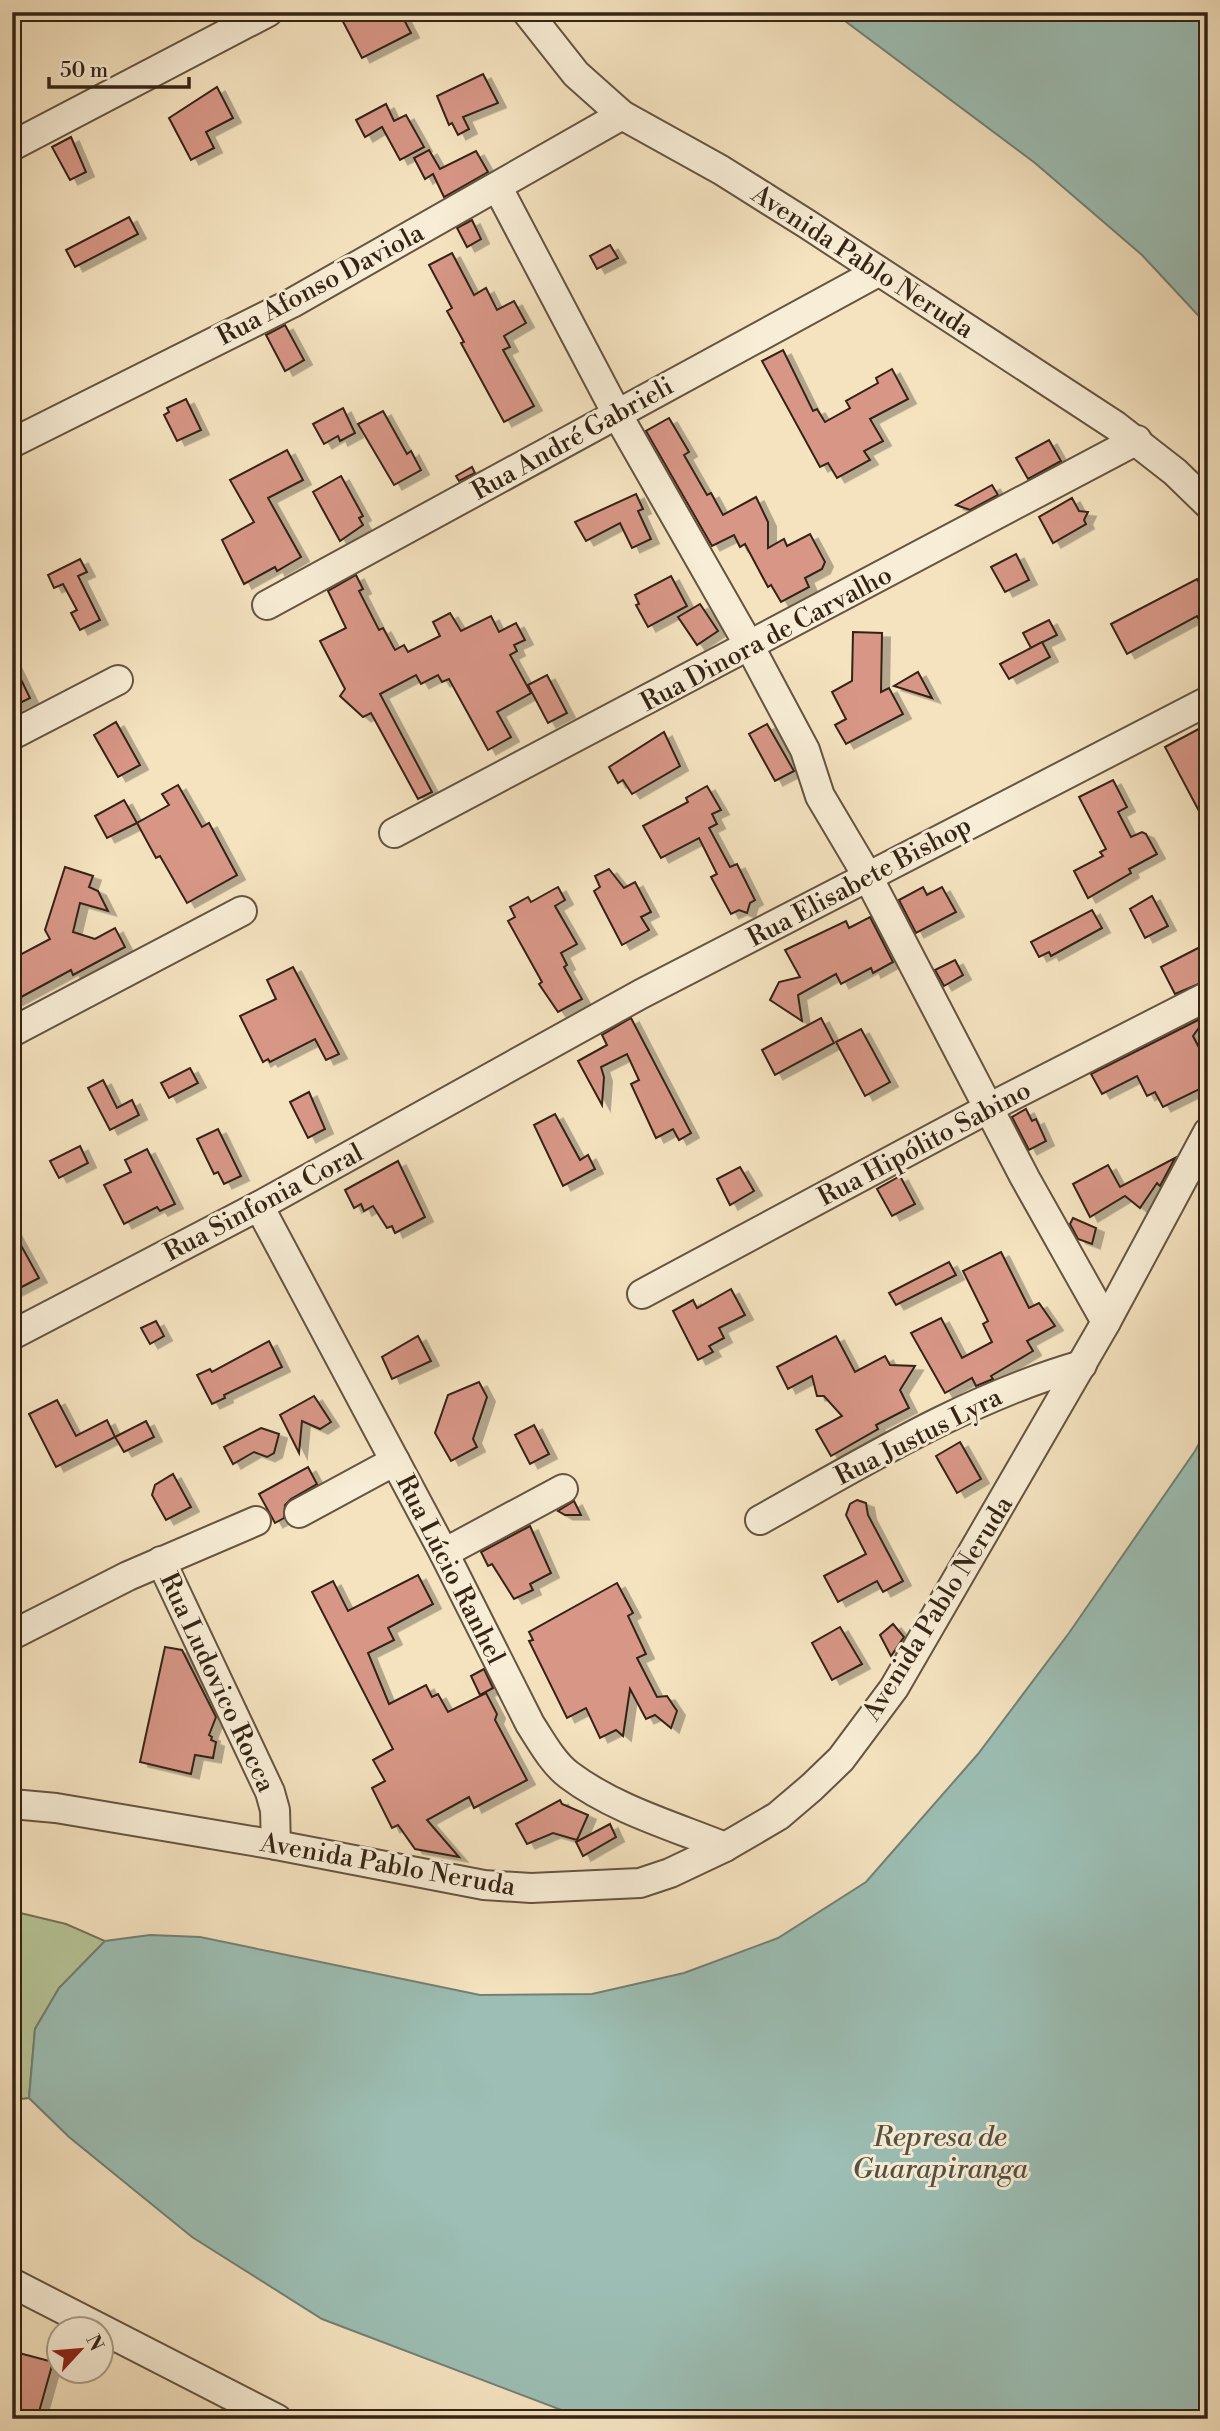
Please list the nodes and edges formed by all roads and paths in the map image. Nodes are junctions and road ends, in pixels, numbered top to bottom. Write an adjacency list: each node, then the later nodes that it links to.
1 (268, 12): 4 (street)
2 (527, 12): 3 (street, Avenida Pablo Neruda)
3 (622, 115): 5 (street, Rua Afonso Daviola); 6 (street, Avenida Pablo Neruda)
4 (12, 146)
5 (498, 188): 7 (street); 9 (street, Rua Afonso Daviola)
6 (878, 272): 7 (street, Rua André Gabrieli); 8 (street, Avenida Pablo Neruda)
7 (617, 414): 11 (street, Rua André Gabrieli); 12 (street)
8 (1137, 440): 10 (street, Avenida Pablo Neruda); 12 (street, Rua Dinora de Carvalho)
9 (12, 443)
10 (1208, 504)
11 (267, 605)
12 (750, 647): 16 (street, Rua Dinora de Carvalho); 17 (street)
13 (118, 680): 15 (street)
14 (1208, 701): 17 (street, Rua Elisabete Bishop)
15 (12, 735)
16 (394, 833)
17 (868, 877): 21 (street, Rua Elisabete Bishop); 22 (street)
18 (242, 911): 20 (street)
19 (1208, 996): 22 (street, Rua Hipólito Sabino)
20 (12, 1032)
21 (512, 1065): 24 (street, Rua Sinfonia Coral)
22 (989, 1108): 25 (street, Rua Hipólito Sabino); 26 (street)
23 (1208, 1132): 26 (street, Avenida Pablo Neruda)
24 (259, 1206): 27 (street, Rua Sinfonia Coral); 29 (street, Rua Lúcio Ranhel)
25 (642, 1294)
26 (1106, 1322): 28 (street, Avenida Pablo Neruda)
27 (12, 1335)
28 (1082, 1365): 32 (street, Rua Justus Lyra); 39 (street, Avenida Pablo Neruda)
29 (395, 1461): 31 (street); 34 (street, Rua Lúcio Ranhel)
30 (563, 1489): 34 (street)
31 (299, 1513)
32 (760, 1520)
33 (256, 1521): 35 (street)
34 (444, 1553): 39 (street, Rua Lúcio Ranhel)
35 (161, 1560): 36 (street); 38 (street, Rua Ludovico Rocca)
36 (12, 1635)
37 (12, 1804): 38 (street, Avenida Pablo Neruda)
38 (276, 1845): 39 (street, Avenida Pablo Neruda)
39 (725, 1847)
40 (12, 2283): 41 (street)
41 (277, 2419)

